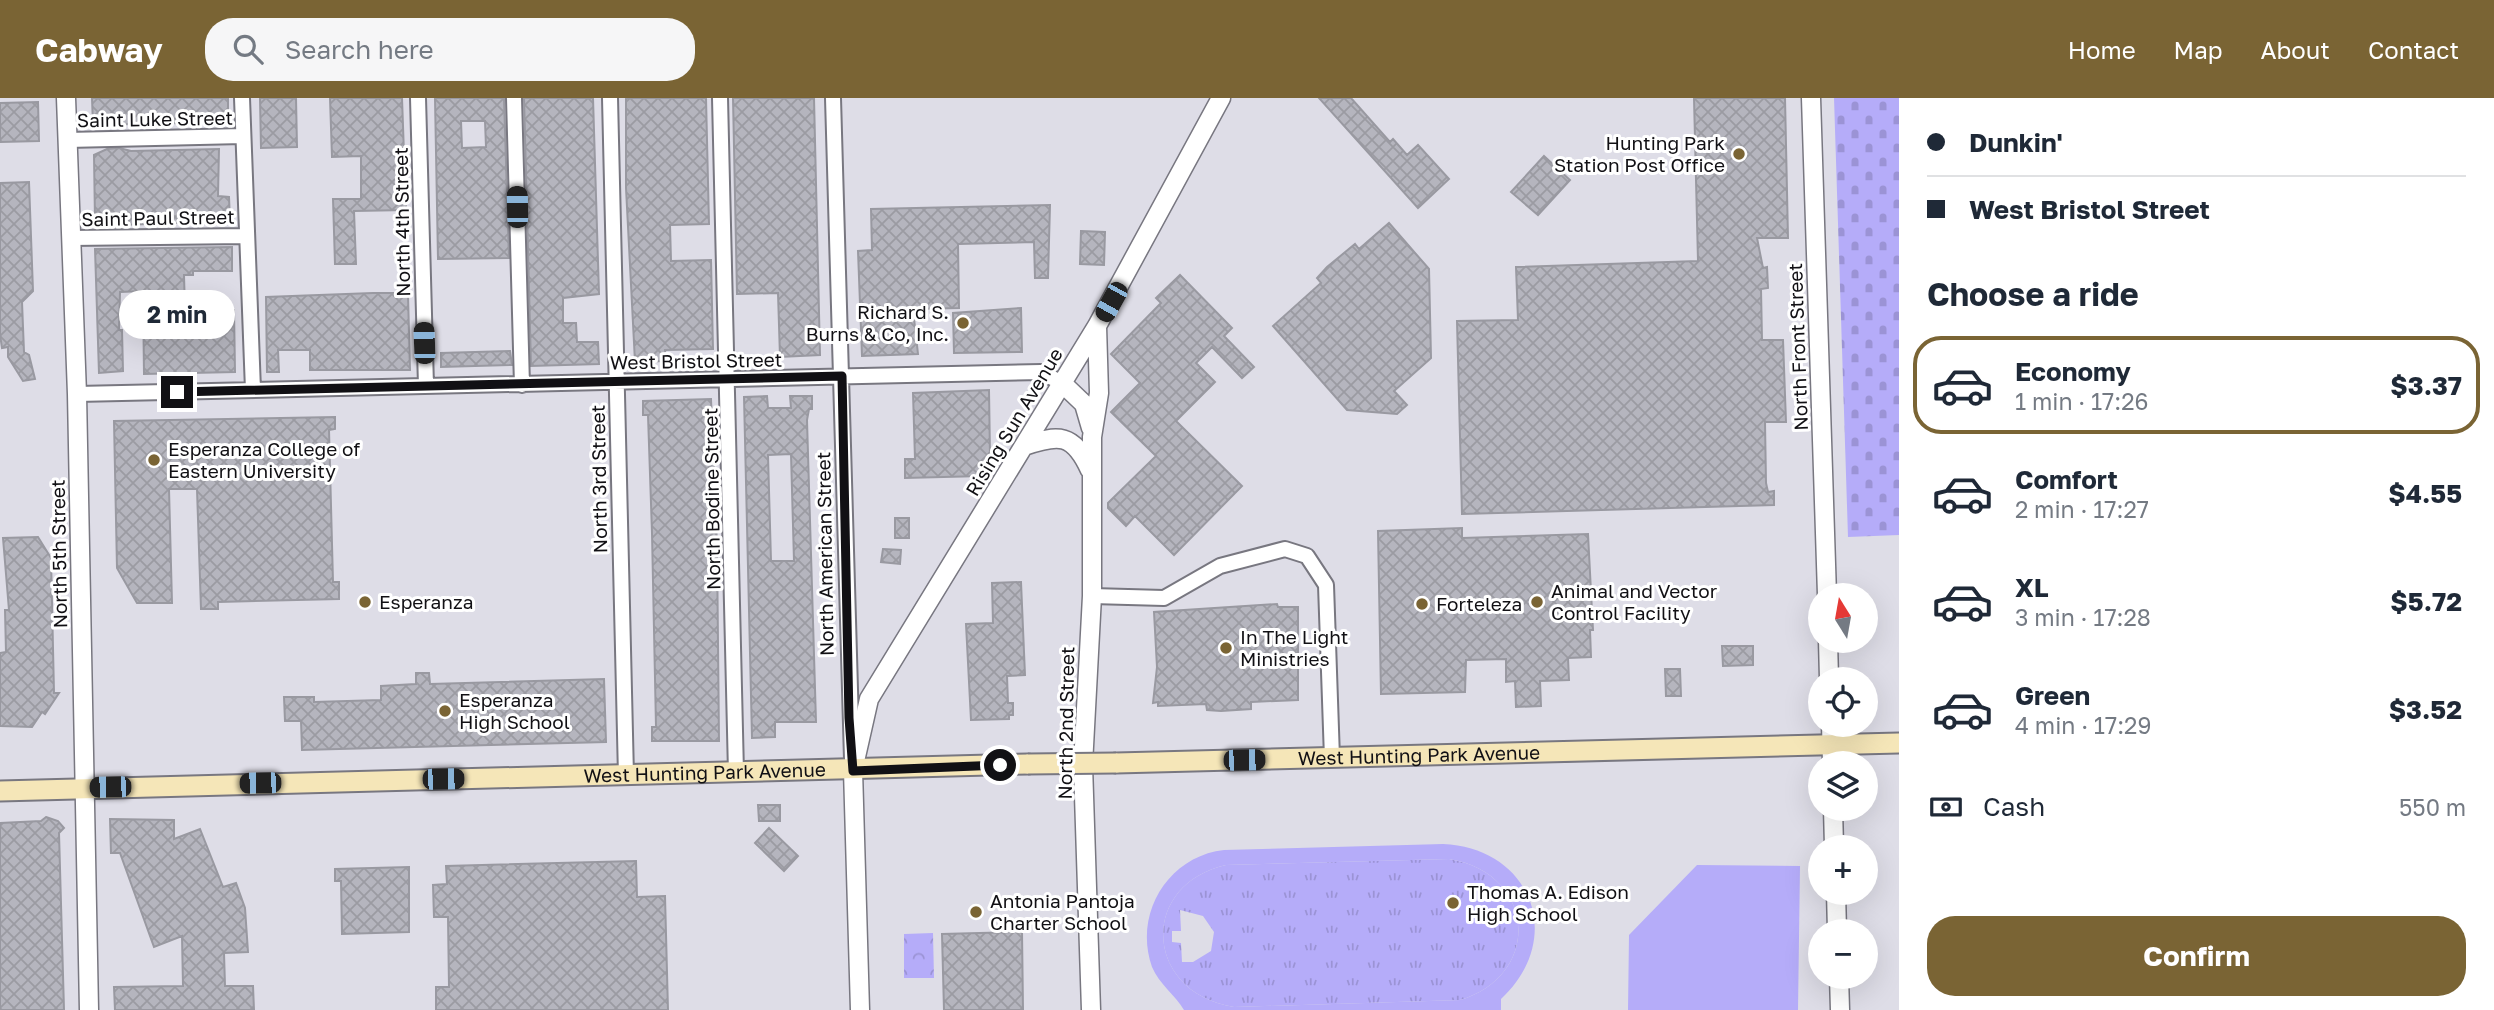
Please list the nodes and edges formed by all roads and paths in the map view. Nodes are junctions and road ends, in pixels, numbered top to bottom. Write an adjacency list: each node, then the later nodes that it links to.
1 (66, 98): 11 (street, North 5th Street)
2 (242, 98): 10 (street)
3 (418, 98): 20 (street, North 4th Street)
4 (514, 98): 19 (street)
5 (610, 98): 16 (street, North 3rd Street)
6 (720, 98): 17 (street, North Bodine Street)
7 (833, 98): 15 (street, North American Street)
8 (1221, 98): 14 (street, Rising Sun Avenue)
9 (1811, 98): 26 (street, North Front Street)
10 (243, 136): 11 (street, Saint Luke Street); 12 (street)
11 (67, 140): 13 (street, North 5th Street)
12 (246, 236): 13 (street, Saint Paul Street); 21 (street)
13 (71, 238): 22 (street, North 5th Street)
14 (1097, 326): 18 (street, Rising Sun Avenue); 23 (street, North 2nd Street)
15 (842, 376): 17 (street, West Bristol Street); 18 (street, West Bristol Street); 32 (street, North American Street)
16 (616, 381): 17 (street, West Bristol Street); 19 (street, West Bristol Street); 34 (street, North 3rd Street)
17 (729, 381): 33 (street, North Bodine Street)
18 (1062, 383): 23 (street, North 2nd Street); 24 (street, Rising Sun Avenue)
19 (522, 385): 20 (street, West Bristol Street)
20 (426, 386): 21 (street, West Bristol Street)
21 (253, 390): 22 (street, West Bristol Street)
22 (77, 394): 35 (street, North 5th Street)
23 (1092, 438): 25 (street, North 2nd Street)
24 (1024, 446): 25 (street); 32 (street, Rising Sun Avenue)
25 (1092, 472): 27 (street, North 2nd Street)
26 (1827, 583)
27 (1092, 596): 31 (street); 40 (street, North 2nd Street)
28 (1899, 743): 29 (main road, West Hunting Park Avenue)
29 (1850, 751)
30 (1808, 754): 31 (main road, West Hunting Park Avenue)
31 (1332, 758): 32 (main road, West Hunting Park Avenue, bridge)
32 (853, 771): 33 (main road, West Hunting Park Avenue); 39 (street, North American Street)
33 (736, 773): 34 (main road, West Hunting Park Avenue)
34 (626, 776): 35 (main road, West Hunting Park Avenue)
35 (82, 788): 36 (main road, West Hunting Park Avenue); 38 (street, North 5th Street)
36 (0, 791)
37 (1839, 989): 41 (street)
38 (89, 1010)
39 (860, 1010)
40 (1091, 1010)
41 (1840, 1010)

